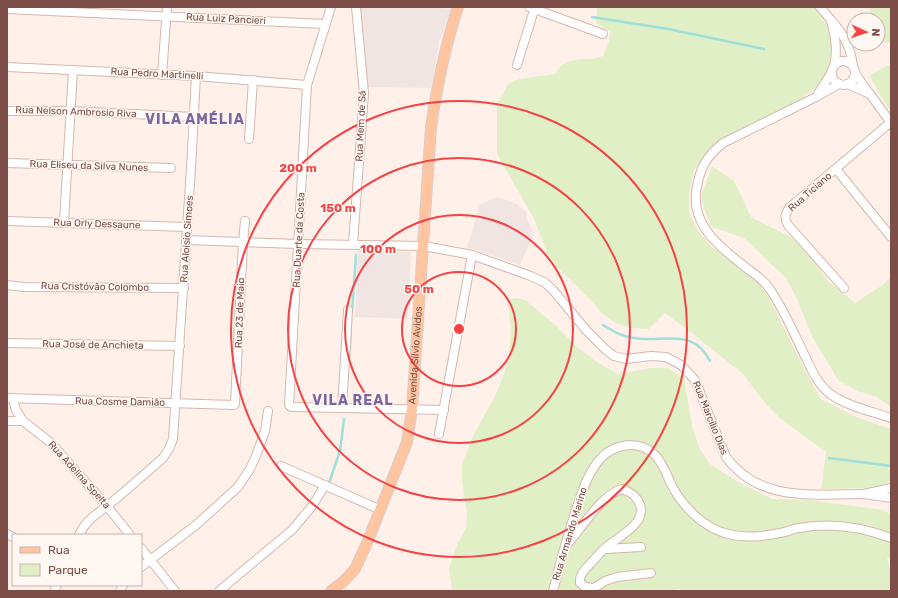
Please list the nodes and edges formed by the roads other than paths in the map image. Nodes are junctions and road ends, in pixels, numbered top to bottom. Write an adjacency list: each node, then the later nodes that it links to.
1 (331, 7): 9 (street, Rua Duarte da Costa)
2 (356, 7): 40 (street, Rua Mem de Sá)
3 (458, 7): 41 (main road, Avenida Sílvio Avidos)
4 (820, 7): 8 (street)
5 (533, 8): 10 (street); 11 (street)
6 (7, 9): 7 (street, Rua Luiz Pancieri)
7 (167, 11): 9 (street, Rua Luiz Pancieri); 16 (street)
8 (831, 20): 13 (street); 15 (street)
9 (325, 24): 20 (street, Rua Duarte da Costa)
10 (603, 34)
11 (517, 65)
12 (7, 66): 14 (street, Rua Pedro Martinelli)
13 (833, 69): 15 (street); 19 (street); 22 (street)
14 (73, 70): 16 (street, Rua Pedro Martinelli); 24 (street)
15 (854, 70): 19 (street); 21 (street)
16 (162, 75): 17 (street, Rua Pedro Martinelli)
17 (196, 76): 18 (street, Rua Pedro Martinelli); 25 (street, Rua Aloisio Simoes)
18 (253, 80): 20 (street, Rua Pedro Martinelli); 27 (street)
19 (843, 84): 21 (street); 22 (street)
20 (307, 85): 39 (street, Rua Duarte da Costa)
21 (870, 94): 26 (street)
22 (816, 97): 56 (street)
23 (7, 111): 24 (street, Rua Nelson Ambrosio Riva)
24 (71, 111): 25 (street, Rua Nelson Ambrosio Riva); 29 (street)
25 (194, 117): 35 (street, Rua Aloisio Simoes)
26 (891, 123): 31 (street, Rua Ticiano)
27 (249, 139)
28 (7, 163): 29 (street, Rua Eliseu da Silva Nunes)
29 (68, 165): 30 (street, Rua Eliseu da Silva Nunes); 34 (street)
30 (171, 168)
31 (836, 169): 36 (street); 45 (street, Rua Ticiano)
32 (7, 221): 34 (street, Rua Orly Dessaune)
33 (245, 221): 38 (street, Rua 23 de Maio)
34 (64, 222): 35 (street, Rua Orly Dessaune)
35 (187, 227): 37 (street, Rua Aloisio Simoes)
36 (891, 237)
37 (186, 240): 38 (street); 44 (street, Rua Aloisio Simoes)
38 (243, 242): 39 (street); 51 (street, Rua 23 de Maio)
39 (299, 244): 40 (street); 52 (street, Rua Duarte da Costa)
40 (353, 244): 41 (street)
41 (424, 246): 42 (street, Rua Marcílio Dias); 53 (main road, Avenida Sílvio Avidos)
42 (472, 255): 54 (street); 63 (street, Rua Marcílio Dias)
43 (7, 285): 44 (street, Rua Cristóvão Colombo)
44 (184, 288): 48 (street, Rua Aloisio Simoes)
45 (844, 288)
46 (348, 310): 52 (street)
47 (7, 343): 48 (street, Rua José de Anchieta)
48 (180, 346): 50 (street, Rua Aloisio Simoes)
49 (10, 399): 50 (street, Rua Cosme Damião); 58 (street, Rua Adelina Spelta)
50 (176, 403): 51 (street, Rua Cosme Damião); 65 (street, Rua Aloisio Simoes)
51 (234, 405)
52 (342, 408): 53 (street)
53 (412, 409): 54 (street); 66 (main road, Avenida Sílvio Avidos)
54 (444, 410): 59 (street)
55 (268, 411): 74 (street)
56 (891, 418)
57 (7, 421): 58 (street)
58 (23, 421): 65 (street, Rua Adelina Spelta)
59 (439, 434)
60 (281, 466): 61 (street)
61 (326, 485): 66 (street); 79 (street)
62 (891, 488): 63 (street, Rua Marcílio Dias)
63 (864, 494): 64 (street, Rua Marcílio Dias)
64 (891, 498)
65 (107, 506): 67 (street, Rua Aloisio Simoes); 68 (street, Rua Adelina Spelta)
66 (381, 510): 77 (main road, Avenida Sílvio Avidos)
67 (80, 534)
68 (129, 534)
69 (891, 538): 72 (street, Rua Armando Marino)
70 (641, 547): 73 (street)
71 (142, 549): 74 (street)
72 (563, 550): 73 (street); 80 (street, Rua Armando Marino)
73 (604, 550): 76 (street)
74 (150, 559): 75 (street); 78 (street)
75 (142, 566)
76 (651, 573)
77 (336, 589)
78 (175, 591)
79 (219, 591)
80 (553, 591)

